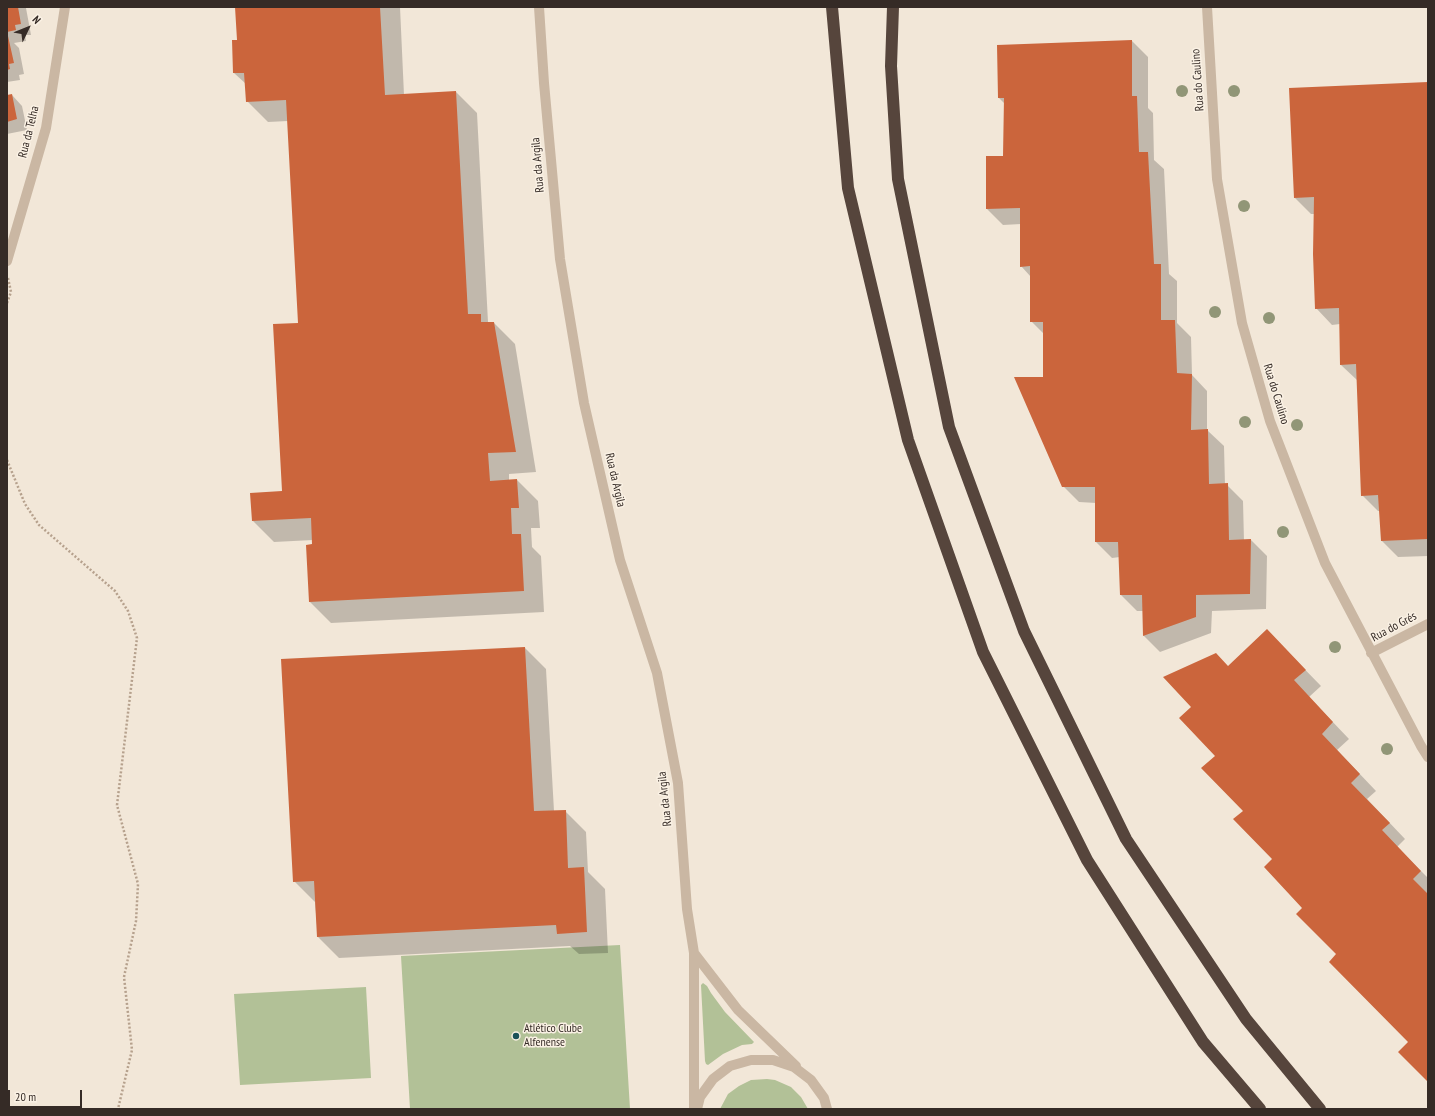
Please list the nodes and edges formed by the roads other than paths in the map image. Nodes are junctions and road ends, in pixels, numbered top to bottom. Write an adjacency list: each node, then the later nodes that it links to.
1 (65, 7): 6 (street, Rua da Telha)
2 (539, 7): 10 (street, Rua da Argila)
3 (832, 7): 14 (highway)
4 (893, 7): 15 (highway)
5 (1207, 7): 8 (street, Rua do Caulino)
6 (7, 262)
7 (1428, 624): 8 (street, Rua do Grés)
8 (1372, 654): 9 (street, Rua do Caulino)
9 (1428, 757)
10 (694, 953): 11 (street, Rua da Argila); 12 (street, Rua da Argila)
11 (811, 1080): 12 (street, Rua da Argila); 13 (street, Rua da Argila)
12 (696, 1109)
13 (827, 1109)
14 (1260, 1109)
15 (1320, 1109)

